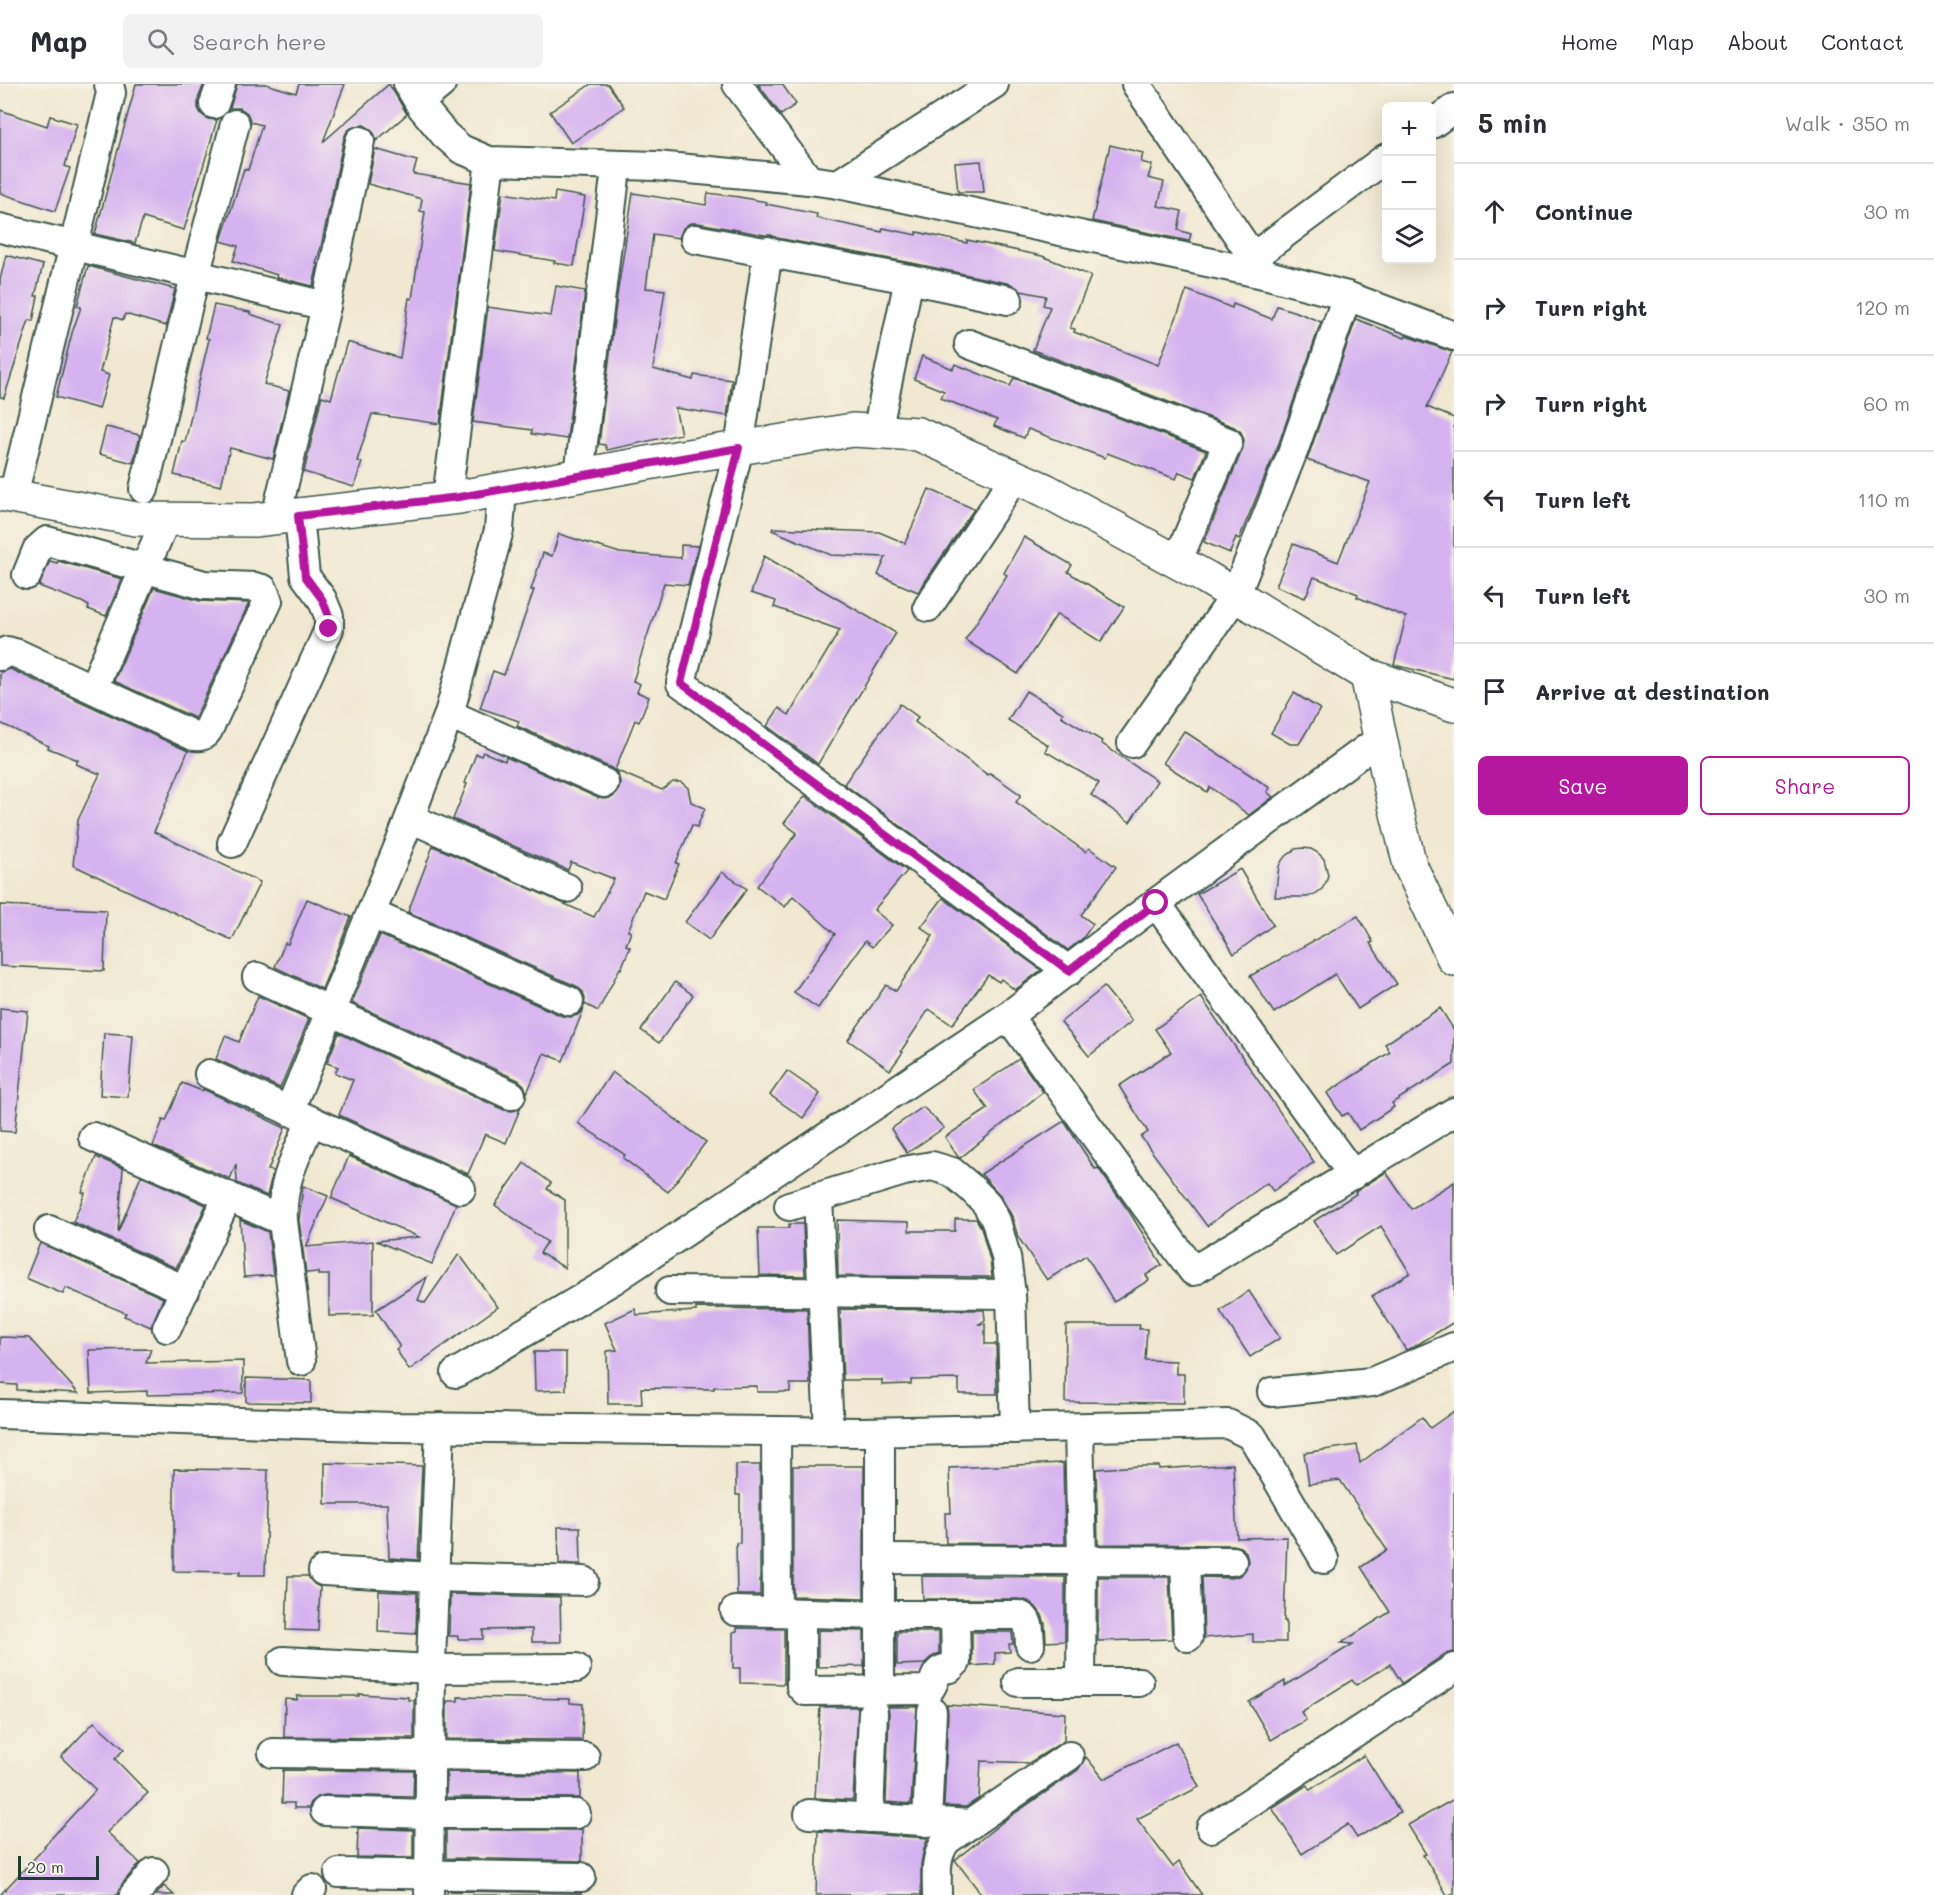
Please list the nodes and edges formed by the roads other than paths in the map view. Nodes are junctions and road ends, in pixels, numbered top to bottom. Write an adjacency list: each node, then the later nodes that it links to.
1 (110, 84): 18 (street)
2 (441, 84): 6 (street)
3 (737, 84): 14 (street)
4 (994, 84): 15 (street)
5 (1136, 84): 20 (street)
6 (413, 93): 14 (street)
7 (1454, 108): 8 (street)
8 (1436, 121)
9 (235, 124): 21 (street)
10 (360, 141): 25 (street)
11 (1382, 161): 20 (street)
12 (489, 170): 35 (street)
13 (615, 177): 30 (street)
14 (809, 180): 15 (street)
15 (838, 184): 20 (street)
16 (0, 228): 18 (street)
17 (695, 239): 19 (street)
18 (74, 247): 21 (street); 34 (street)
19 (768, 251): 22 (street); 29 (street)
20 (1258, 266): 23 (street)
21 (195, 276): 25 (street); 32 (street)
22 (909, 279): 24 (street); 28 (street)
23 (1347, 296): 26 (street); 41 (street)
24 (1008, 300)
25 (326, 306): 36 (street)
26 (1454, 336)
27 (969, 344): 38 (street)
28 (877, 432): 29 (street); 31 (street)
29 (739, 448): 30 (street); 57 (street)
30 (579, 475): 33 (street)
31 (1015, 477): 38 (street); 42 (street)
32 (144, 489)
33 (502, 490): 35 (street); 47 (street)
34 (7, 495): 37 (street)
35 (447, 498): 36 (street)
36 (289, 510): 37 (street); 52 (street)
37 (165, 519): 39 (street)
38 (1177, 562): 41 (street)
39 (146, 568): 40 (street); 45 (street); 45 (street)
40 (27, 575)
41 (1235, 596): 44 (street); 49 (street)
42 (928, 607)
43 (0, 656): 45 (street)
44 (1367, 675): 46 (street); 48 (street)
45 (93, 688)
46 (1454, 705)
47 (449, 714): 50 (street); 51 (street)
48 (1380, 739): 54 (street); 56 (street)
49 (1132, 743)
50 (604, 783)
51 (410, 818): 53 (street); 55 (street)
52 (232, 843)
53 (567, 888)
54 (1156, 903): 57 (street); 67 (street)
55 (372, 914): 59 (street); 60 (street)
56 (1454, 959)
57 (1069, 971): 61 (street)
58 (256, 977): 60 (street)
59 (569, 1001)
60 (331, 1011): 63 (street); 65 (street)
61 (1008, 1016): 67 (street); 81 (street)
62 (209, 1074): 65 (street)
63 (511, 1095)
64 (1454, 1112): 67 (street)
65 (300, 1116): 68 (street); 72 (street)
66 (93, 1137): 69 (street)
67 (1353, 1175)
68 (461, 1189)
69 (228, 1196): 72 (street); 74 (street)
70 (818, 1197): 71 (street); 76 (street); 77 (street)
71 (789, 1206)
72 (283, 1221): 80 (street)
73 (50, 1230): 74 (street)
74 (185, 1290): 78 (street)
75 (670, 1291): 76 (street)
76 (822, 1292): 77 (street); 88 (street)
77 (1011, 1294): 86 (street)
78 (167, 1328)
79 (1454, 1347): 82 (street)
80 (301, 1361)
81 (456, 1373)
82 (1272, 1392)
83 (0, 1414): 84 (street)
84 (440, 1427): 87 (street); 96 (street)
85 (1079, 1428): 86 (street); 91 (street); 92 (street)
86 (1015, 1429): 89 (street)
87 (776, 1431): 88 (street); 99 (street)
88 (829, 1432): 89 (street)
89 (880, 1432): 90 (street)
90 (880, 1559): 92 (street); 100 (street)
91 (1324, 1559)
92 (1082, 1560): 93 (street); 109 (street)
93 (1185, 1561): 94 (street); 102 (street)
94 (1232, 1561)
95 (323, 1571): 96 (street)
96 (434, 1577): 97 (street); 107 (street)
97 (584, 1581)
98 (735, 1611): 99 (street)
99 (789, 1613): 100 (street); 111 (street)
100 (880, 1615): 101 (street); 111 (street)
101 (955, 1616): 103 (street); 111 (street)
102 (1188, 1637)
103 (1030, 1645)
104 (283, 1661): 107 (street)
105 (576, 1668): 107 (street)
106 (1454, 1668): 124 (street)
107 (431, 1669): 114 (street)
108 (1018, 1682): 109 (street)
109 (1081, 1682): 110 (street)
110 (1138, 1682)
111 (877, 1701): 121 (street)
112 (932, 1712): 122 (street)
113 (273, 1752): 114 (street)
114 (430, 1755): 116 (street); 120 (street)
115 (1069, 1756): 123 (street)
116 (585, 1757)
117 (325, 1811): 120 (street)
118 (576, 1814): 120 (street)
119 (809, 1814): 121 (street)
120 (430, 1815): 128 (street)
121 (869, 1818): 122 (street)
122 (927, 1821): 123 (street)
123 (971, 1824): 130 (street)
124 (1211, 1828)
125 (154, 1872): 129 (street)
126 (339, 1873): 128 (street)
127 (581, 1877): 128 (street)
128 (429, 1885)
129 (134, 1895)
130 (937, 1895)

